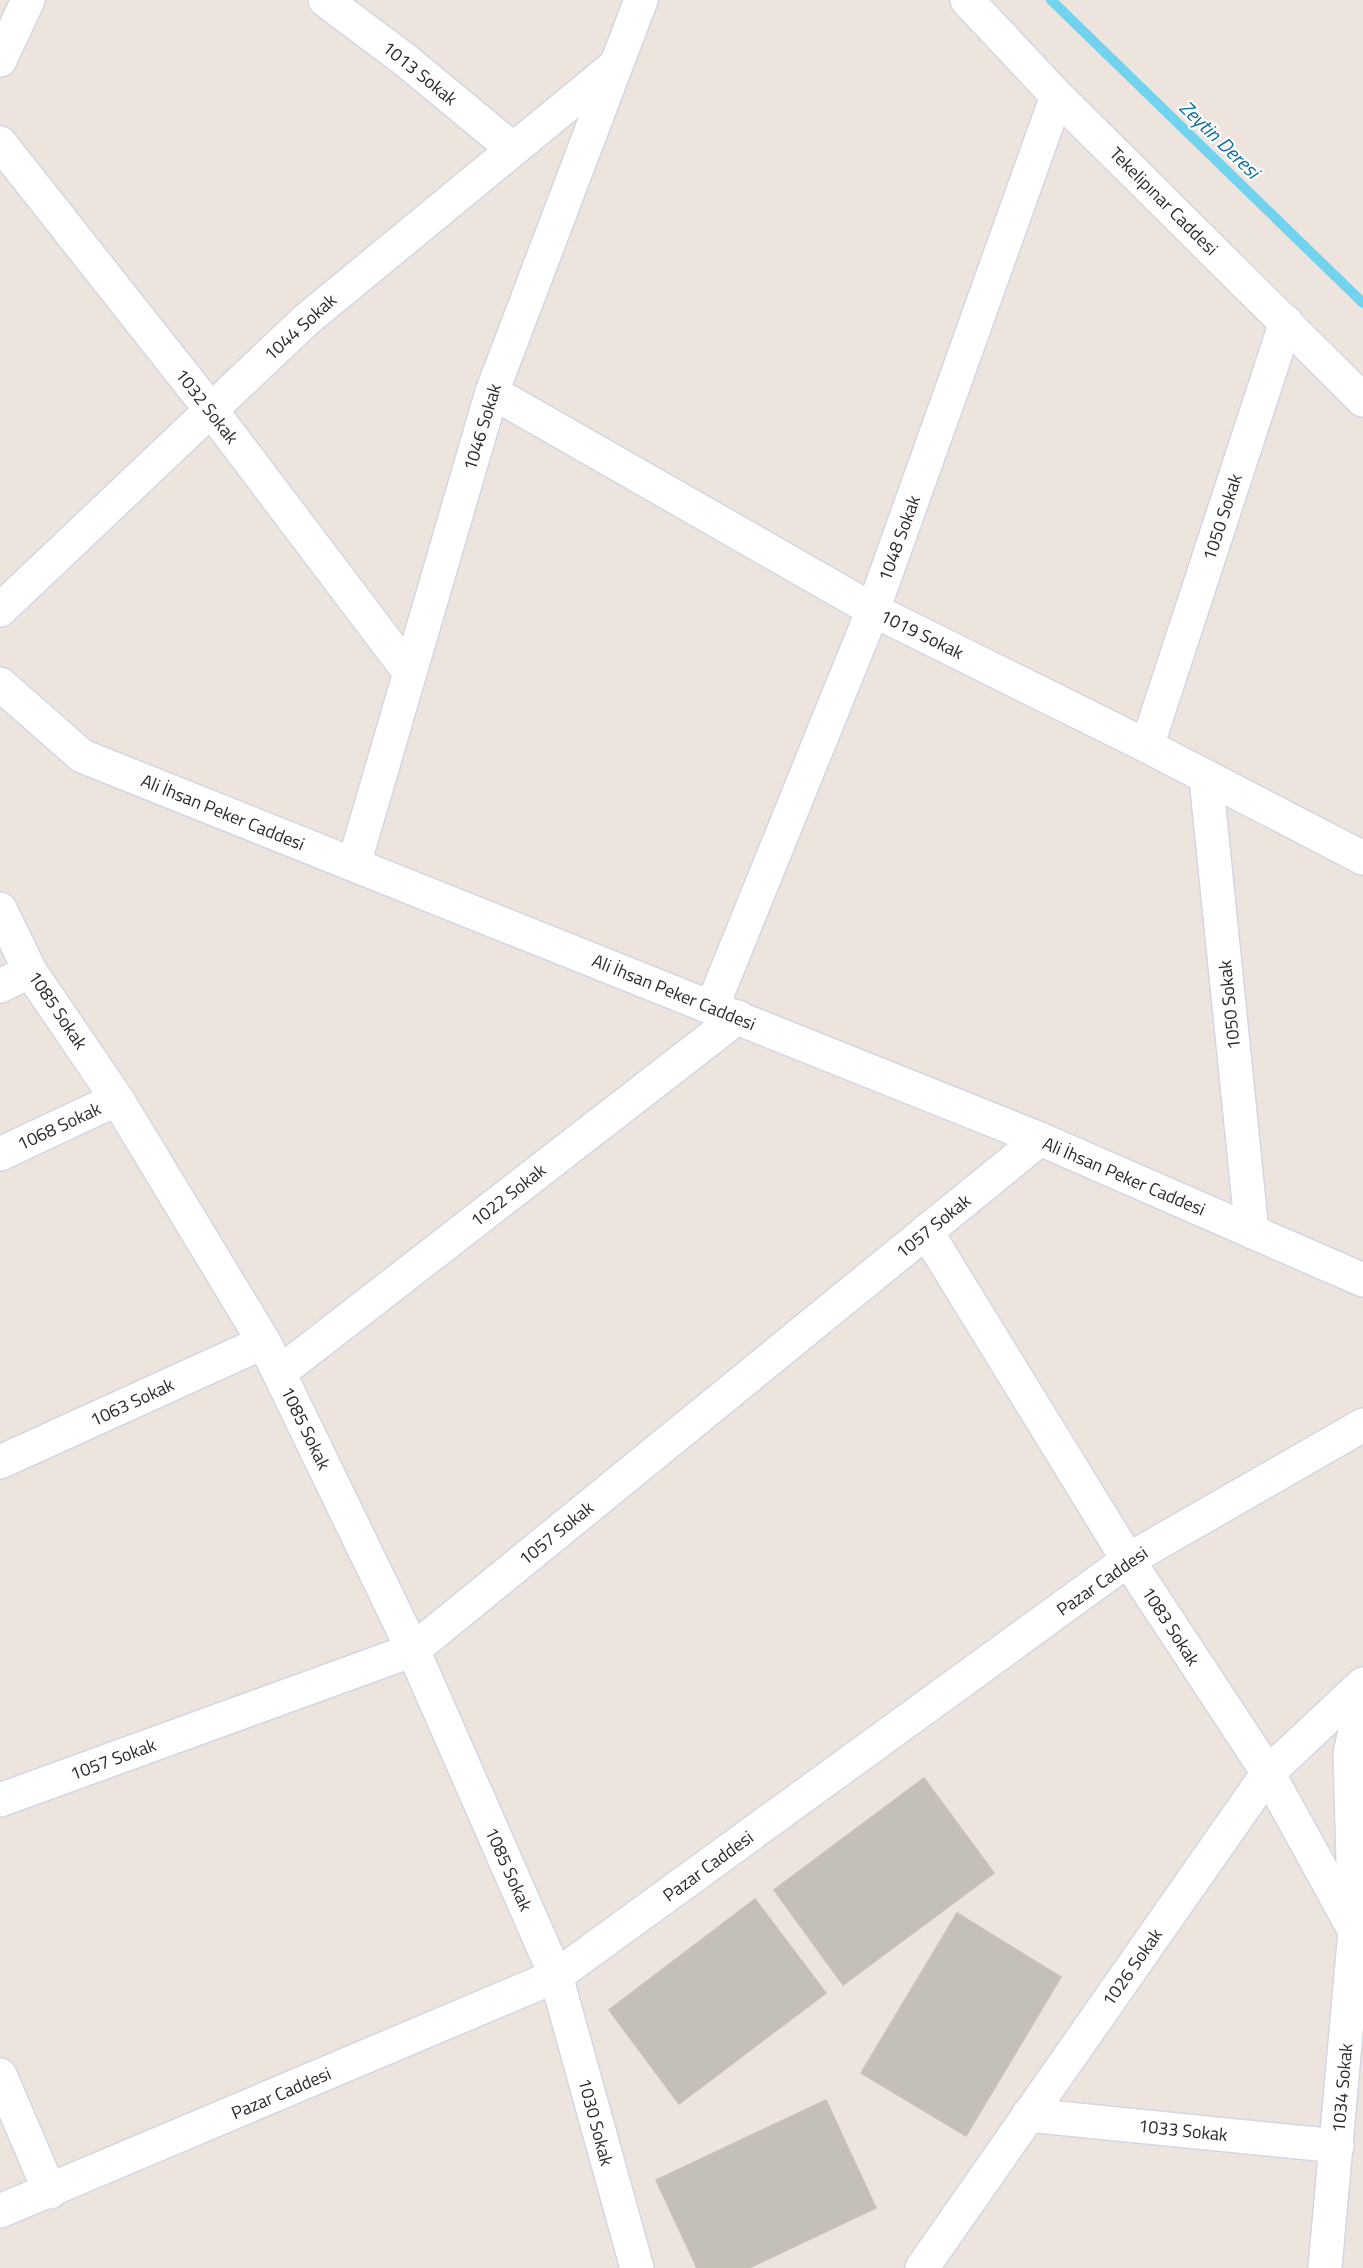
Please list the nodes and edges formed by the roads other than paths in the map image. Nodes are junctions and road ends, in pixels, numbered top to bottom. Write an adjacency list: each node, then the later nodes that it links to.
1 (28, 0): 5 (street)
2 (325, 0): 9 (street, 1013 Sokak)
3 (641, 0): 6 (street, 1046 Sokak)
4 (967, 0): 7 (street, Tekelipınar Caddesi)
5 (0, 60)
6 (617, 63): 9 (street, 1044 Sokak); 11 (street, 1046 Sokak)
7 (1057, 96): 10 (street, Tekelipınar Caddesi); 15 (street, 1048 Sokak)
8 (0, 143): 13 (street, 1032 Sokak)
9 (513, 149): 13 (street, 1044 Sokak)
10 (1286, 322): 12 (street, Tekelipınar Caddesi); 18 (street, 1050 Sokak)
11 (492, 392): 15 (street, 1019 Sokak); 16 (street, 1046 Sokak)
12 (1363, 399)
13 (211, 410): 14 (street, 1044 Sokak); 16 (street, 1032 Sokak)
14 (0, 610)
15 (873, 610): 18 (street, 1019 Sokak); 25 (street, 1048 Sokak)
16 (410, 673): 21 (street, 1046 Sokak)
17 (0, 684): 21 (street, Ali İhsan Peker Caddesi)
18 (1147, 746): 19 (street, 1019 Sokak)
19 (1206, 778): 20 (street, 1019 Sokak); 30 (street, 1050 Sokak)
20 (1363, 858)
21 (354, 864): 25 (street, Ali İhsan Peker Caddesi)
22 (0, 909): 23 (street, 1085 Sokak)
23 (30, 970): 24 (street); 26 (street, 1085 Sokak)
24 (0, 986)
25 (725, 1012): 27 (street, Ali İhsan Peker Caddesi); 33 (street, 1022 Sokak)
26 (117, 1099): 28 (street, 1068 Sokak); 32 (street, 1085 Sokak)
27 (1040, 1139): 29 (street, 1057 Sokak); 30 (street, Ali İhsan Peker Caddesi)
28 (0, 1154)
29 (926, 1232): 36 (street, 1083 Sokak); 37 (street, 1057 Sokak)
30 (1252, 1232): 31 (street, Ali İhsan Peker Caddesi)
31 (1363, 1280)
32 (264, 1342): 33 (street, 1085 Sokak); 35 (street, 1063 Sokak)
33 (279, 1373): 37 (street, 1085 Sokak)
34 (1363, 1425): 36 (street, Pazar Caddesi)
35 (0, 1462)
36 (1128, 1560): 40 (street, 1083 Sokak); 43 (street, Pazar Caddesi)
37 (413, 1650): 41 (street, 1057 Sokak); 43 (street, 1085 Sokak)
38 (1363, 1684): 40 (street, 1026 Sokak)
39 (1363, 1694): 42 (street, 1034 Sokak)
40 (1268, 1773): 42 (street, 1083 Sokak); 45 (street, 1026 Sokak)
41 (0, 1800)
42 (1359, 1931): 46 (street, 1034 Sokak)
43 (556, 1976): 47 (street, Pazar Caddesi); 49 (street, 1030 Sokak)
44 (0, 2075): 47 (street)
45 (1029, 2115): 46 (street, 1033 Sokak); 50 (street, 1026 Sokak)
46 (1337, 2146): 51 (street, 1034 Sokak)
47 (50, 2192): 48 (street, Pazar Caddesi)
48 (0, 2211)
49 (637, 2268)
50 (922, 2268)
51 (1325, 2268)

